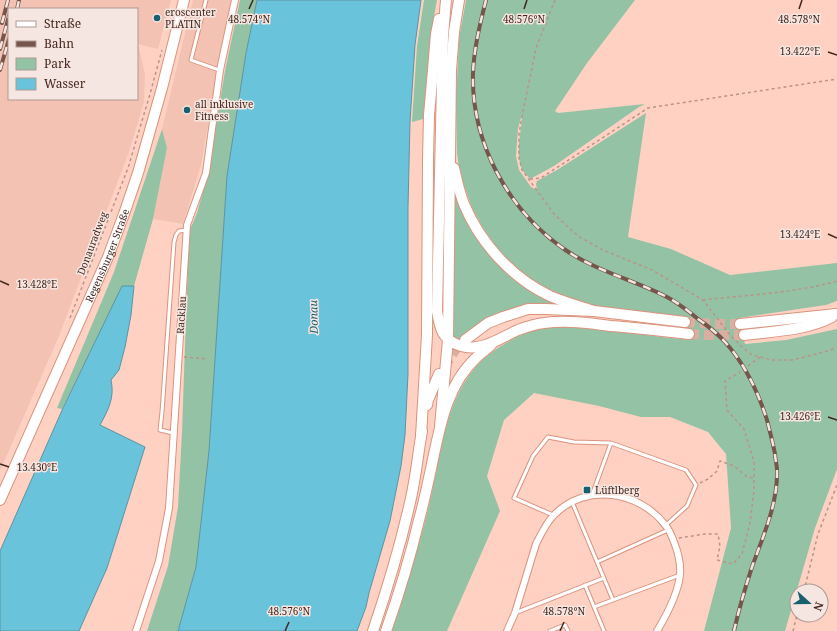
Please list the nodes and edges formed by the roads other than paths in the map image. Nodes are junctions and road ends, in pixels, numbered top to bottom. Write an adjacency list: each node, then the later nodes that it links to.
1 (184, 0): 24 (main road, Regensburger Straße)
2 (206, 0): 6 (lane)
3 (235, 0): 6 (street, Racklau)
4 (444, 0): 15 (main road); 21 (main road)
5 (458, 0): 7 (main road)
6 (220, 70): 8 (street, Racklau)
7 (450, 133): 9 (main road); 15 (main road)
8 (187, 230): 20 (street, Racklau); 20 (lane)
9 (594, 311): 11 (main road); 16 (main road)
10 (837, 314): 12 (main road); 14 (main road)
11 (685, 322)
12 (740, 324)
13 (689, 334): 17 (main road)
14 (744, 335)
15 (448, 340): 17 (main road); 19 (main road)
16 (465, 340)
17 (498, 340): 19 (main road)
18 (439, 374): 21 (main road)
19 (440, 426): 37 (main road)
20 (173, 433): 35 (street, Racklau)
21 (421, 436): 36 (main road)
22 (611, 443): 23 (lane); 26 (lane); 27 (lane)
23 (592, 495): 25 (street); 27 (street)
24 (0, 500)
25 (572, 501): 26 (street); 28 (lane)
26 (554, 515): 34 (street)
27 (667, 528): 28 (lane); 29 (street)
28 (597, 562): 30 (lane)
29 (680, 575): 32 (lane); 42 (street)
30 (604, 578): 31 (lane); 32 (lane)
31 (585, 585): 33 (lane); 34 (lane)
32 (613, 600): 33 (lane)
33 (594, 607): 41 (lane)
34 (515, 612): 38 (street)
35 (136, 631)
36 (373, 631)
37 (386, 631)
38 (507, 631)
39 (550, 631): 40 (lane)
40 (568, 631)
41 (604, 631)
42 (657, 631)

